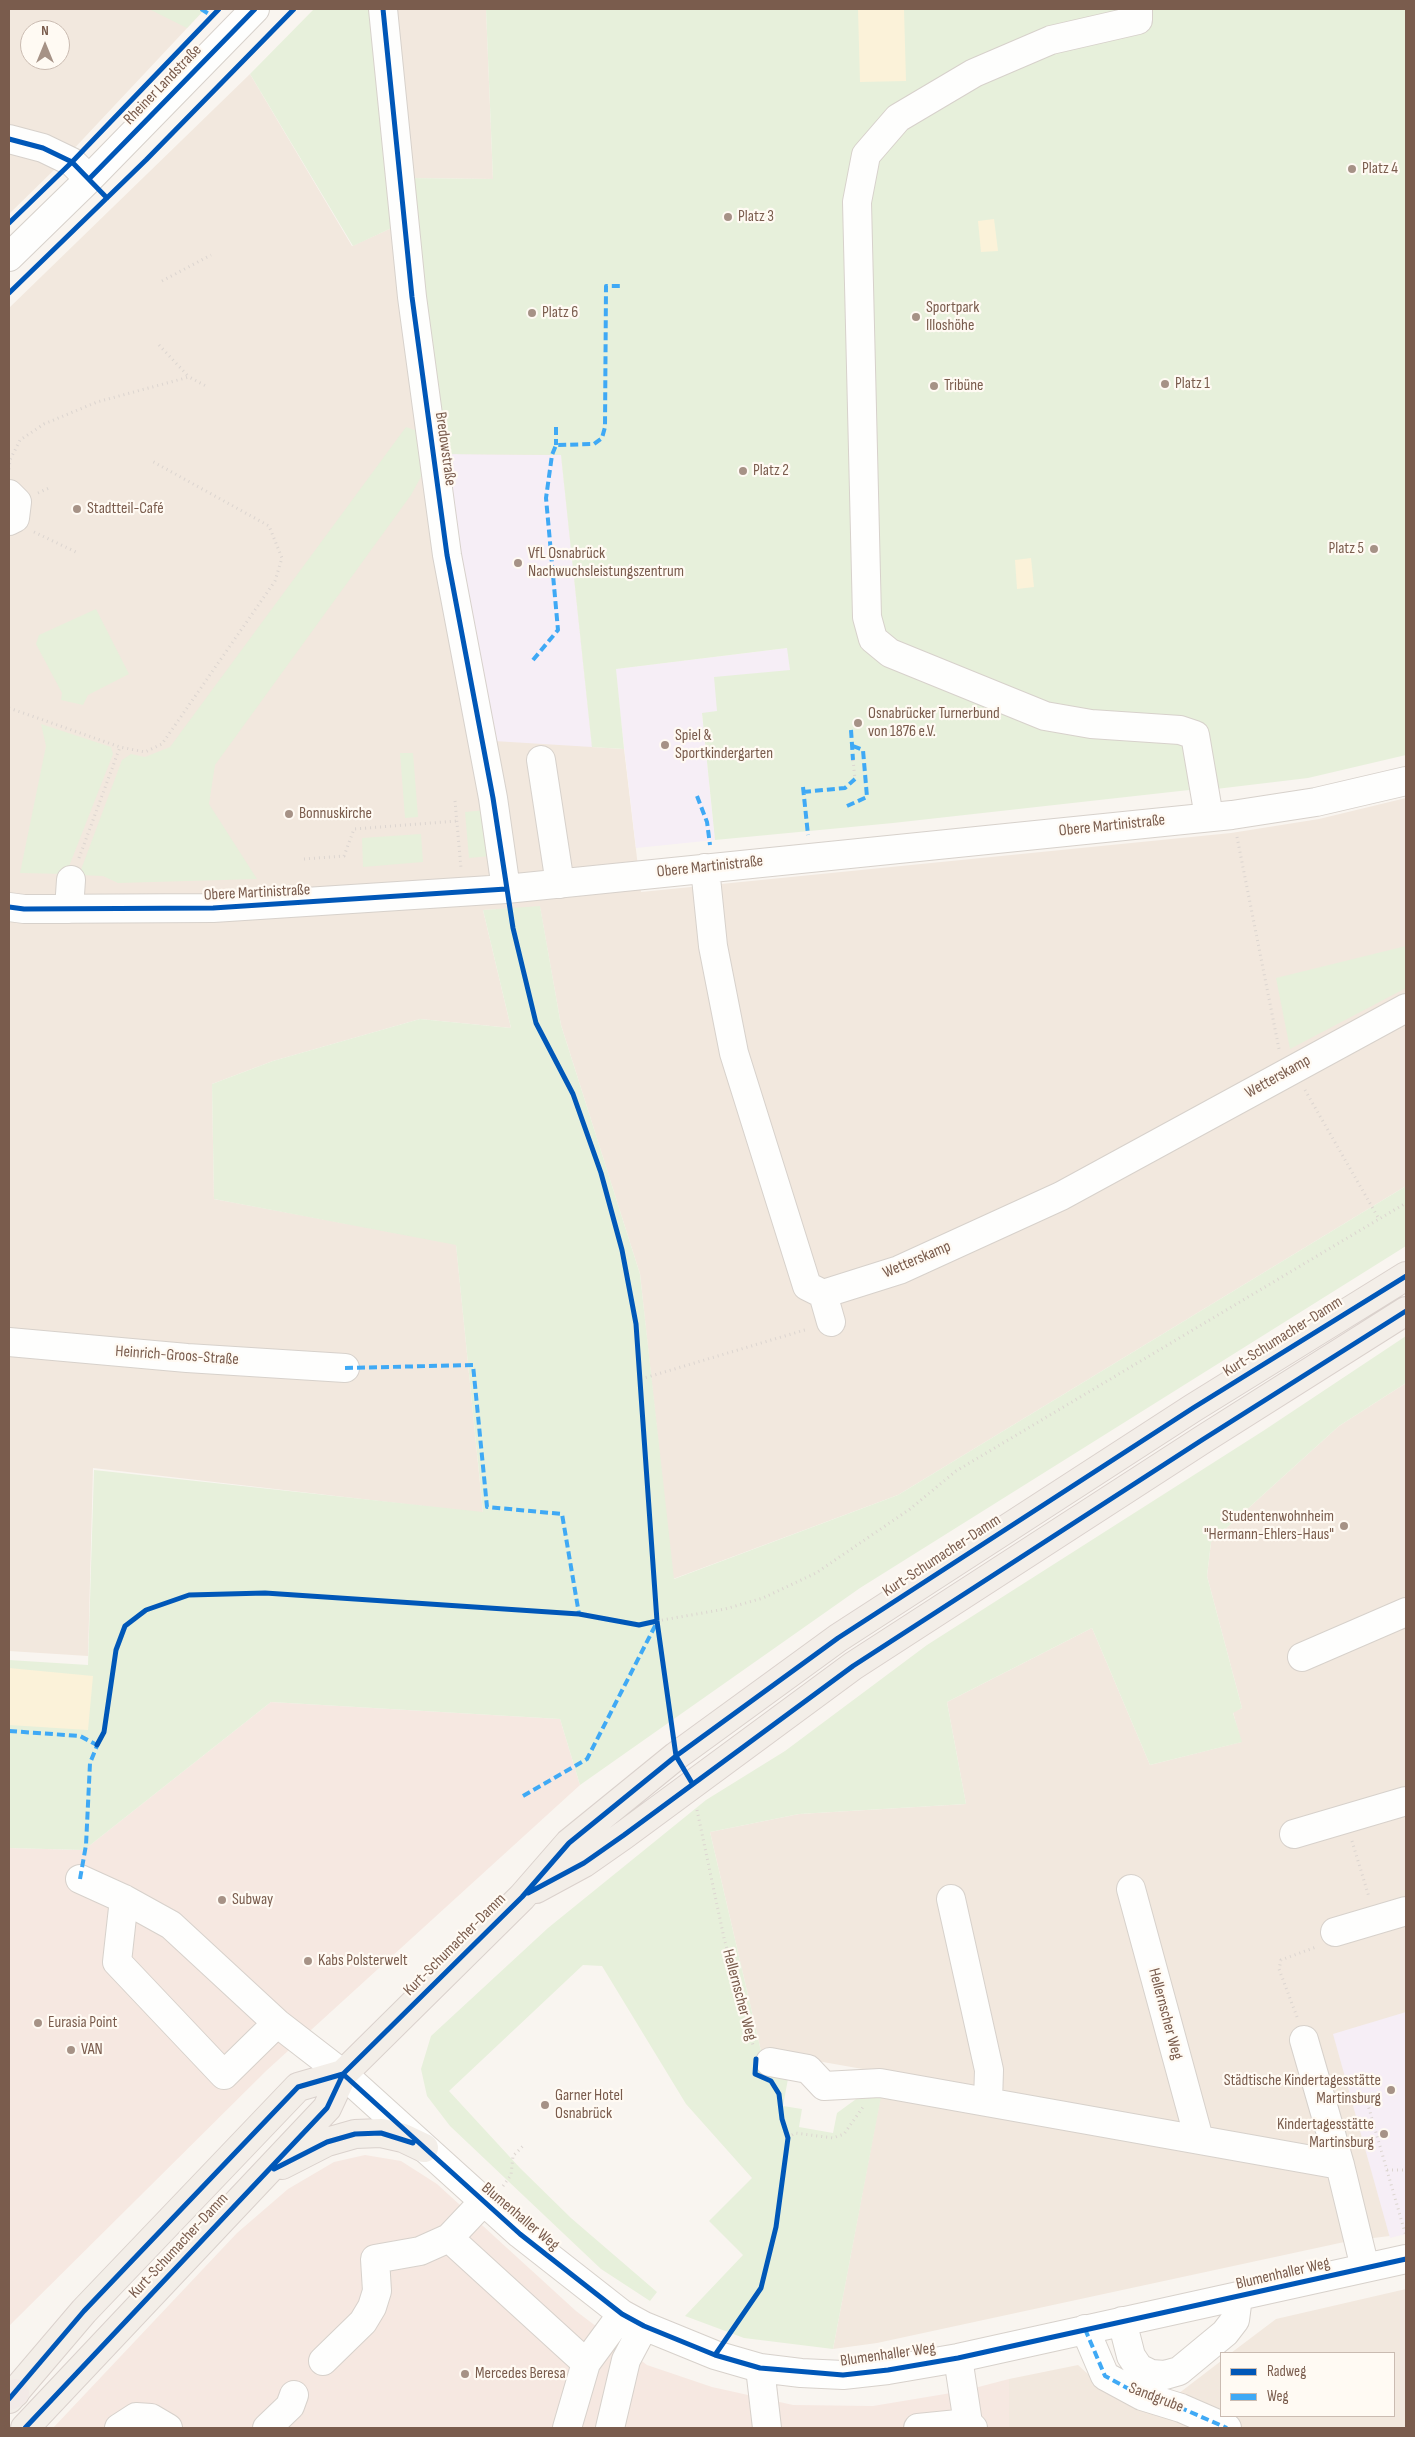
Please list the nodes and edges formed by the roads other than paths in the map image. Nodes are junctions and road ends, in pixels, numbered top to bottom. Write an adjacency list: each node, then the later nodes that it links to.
1 (255, 9): 5 (street, Rheiner Landstraße)
2 (383, 9): 13 (street, Bredowstraße)
3 (1138, 9): 9 (street)
4 (9, 139): 5 (street)
5 (90, 179): 6 (street, Rheiner Landstraße)
6 (9, 257)
7 (541, 760): 12 (street)
8 (1406, 781): 9 (street, Obere Martinistraße)
9 (1221, 816): 10 (street, Obere Martinistraße)
10 (705, 868): 12 (street, Obere Martinistraße); 18 (street)
11 (71, 880): 15 (street)
12 (560, 884): 13 (street, Obere Martinistraße)
13 (506, 889): 15 (street, Obere Martinistraße)
14 (9, 906): 15 (street, Obere Martinistraße)
15 (69, 909)
16 (1406, 1008): 18 (street, Wetterskamp)
17 (1406, 1276): 29 (main road, Kurt-Schumacher-Damm)
18 (824, 1294): 20 (street)
19 (1406, 1311): 29 (main road, Kurt-Schumacher-Damm)
20 (832, 1322)
21 (9, 1342): 22 (street, Heinrich-Groos-Straße)
22 (345, 1368)
23 (1406, 1612): 24 (street)
24 (1302, 1657)
25 (1406, 1801): 26 (street)
26 (1294, 1834)
27 (80, 1879): 30 (street, Blumenhaller Weg)
28 (1131, 1889): 39 (street, Hellernscher Weg)
29 (522, 1897): 37 (main road, Kurt-Schumacher-Damm)
30 (124, 1899): 34 (street, Blumenhaller Weg); 34 (street)
31 (951, 1899): 38 (street)
32 (1406, 1910): 33 (street)
33 (1329, 1938)
34 (277, 2023): 37 (street, Blumenhaller Weg)
35 (1304, 2040): 41 (street)
36 (770, 2062): 38 (street)
37 (343, 2074): 40 (street, Blumenhaller Weg); 42 (main road, Kurt-Schumacher-Damm); 55 (main road, Kurt-Schumacher-Damm)
38 (988, 2102): 39 (street)
39 (1199, 2139): 41 (street)
40 (424, 2148): 42 (main road); 43 (street, Blumenhaller Weg)
41 (1340, 2165): 46 (street)
42 (265, 2173): 59 (main road, Kurt-Schumacher-Damm)
43 (483, 2202): 44 (street); 48 (street, Blumenhaller Weg)
44 (449, 2238): 52 (street); 53 (street)
45 (1406, 2259): 46 (street, Blumenhaller Weg)
46 (1365, 2268): 47 (street, Blumenhaller Weg)
47 (1238, 2297): 49 (street, Blumenhaller Weg); 49 (street)
48 (633, 2320): 53 (street); 54 (street, Blumenhaller Weg); 63 (street)
49 (1122, 2322): 50 (street, Blumenhaller Weg)
50 (1086, 2329): 51 (street, Blumenhaller Weg); 66 (street, Sandgrube)
51 (958, 2358): 54 (street, Blumenhaller Weg); 57 (street)
52 (323, 2362)
53 (586, 2362): 62 (street)
54 (760, 2368): 64 (street)
55 (11, 2396)
56 (294, 2396): 61 (street)
57 (970, 2426): 65 (street)
58 (166, 2427): 60 (street)
59 (25, 2428)
60 (119, 2428)
61 (267, 2428)
62 (566, 2428)
63 (610, 2428)
64 (767, 2428)
65 (918, 2428)
66 (1227, 2428)

